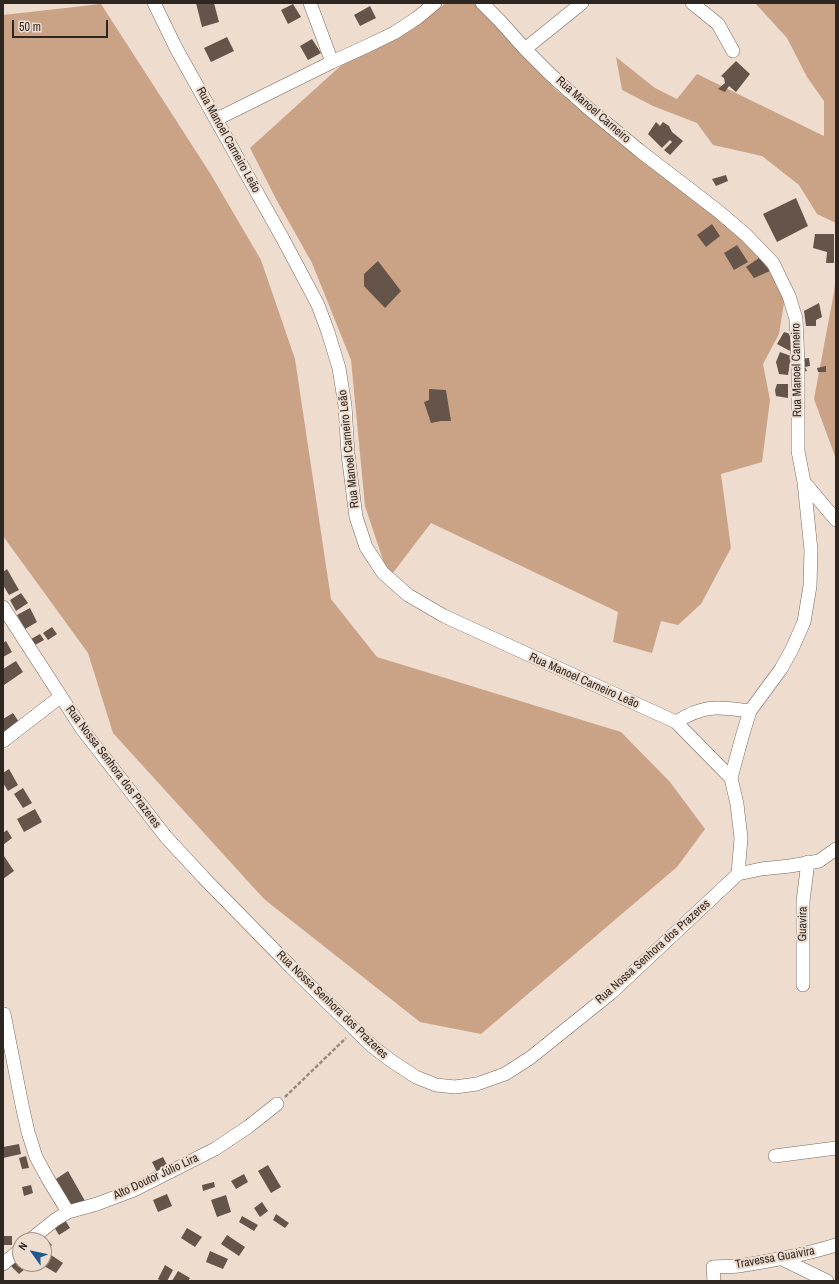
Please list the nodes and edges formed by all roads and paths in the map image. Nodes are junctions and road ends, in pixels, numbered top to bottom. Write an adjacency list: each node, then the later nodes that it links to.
1 (154, 3): 10 (street, Rua Manoel Carneiro Leão)
2 (310, 3): 9 (street)
3 (435, 3): 9 (street)
4 (482, 3): 7 (street, Rua Manoel Carneiro)
5 (582, 3): 7 (street)
6 (692, 3): 8 (street)
7 (525, 49): 11 (street, Rua Manoel Carneiro)
8 (733, 51)
9 (332, 62): 10 (street)
10 (217, 118): 16 (street, Rua Manoel Carneiro Leão)
11 (804, 482): 12 (street); 15 (street, Rua Manoel Carneiro)
12 (836, 520)
13 (3, 607): 14 (street, Rua Nossa Senhora dos Prazeres)
14 (60, 697): 17 (street); 24 (street, Rua Nossa Senhora dos Prazeres)
15 (750, 711): 16 (street); 18 (street, Rua Manoel Carneiro)
16 (676, 722): 18 (street, Rua Manoel Carneiro Leão)
17 (3, 741)
18 (731, 778): 21 (street)
19 (836, 849): 20 (street, Rua Nossa Senhora dos Prazeres)
20 (808, 862): 21 (street, Rua Nossa Senhora dos Prazeres); 22 (street, Guavira)
21 (738, 874): 24 (street, Rua Nossa Senhora dos Prazeres)
22 (803, 985)
23 (4, 1014): 28 (street)
24 (355, 1029): 25 (path)
25 (277, 1104): 28 (street, Alto Doutor Júlio Lira)
26 (836, 1148): 27 (street)
27 (775, 1156)
28 (68, 1212): 29 (street, Alto Doutor Júlio Lira)
29 (40, 1232)
30 (836, 1245): 32 (street, Travessa Guaivira)
31 (12, 1257): 33 (street)
32 (780, 1258): 34 (street, Travessa Guaivira); 35 (street)
33 (3, 1264)
34 (714, 1281)
35 (827, 1281)

